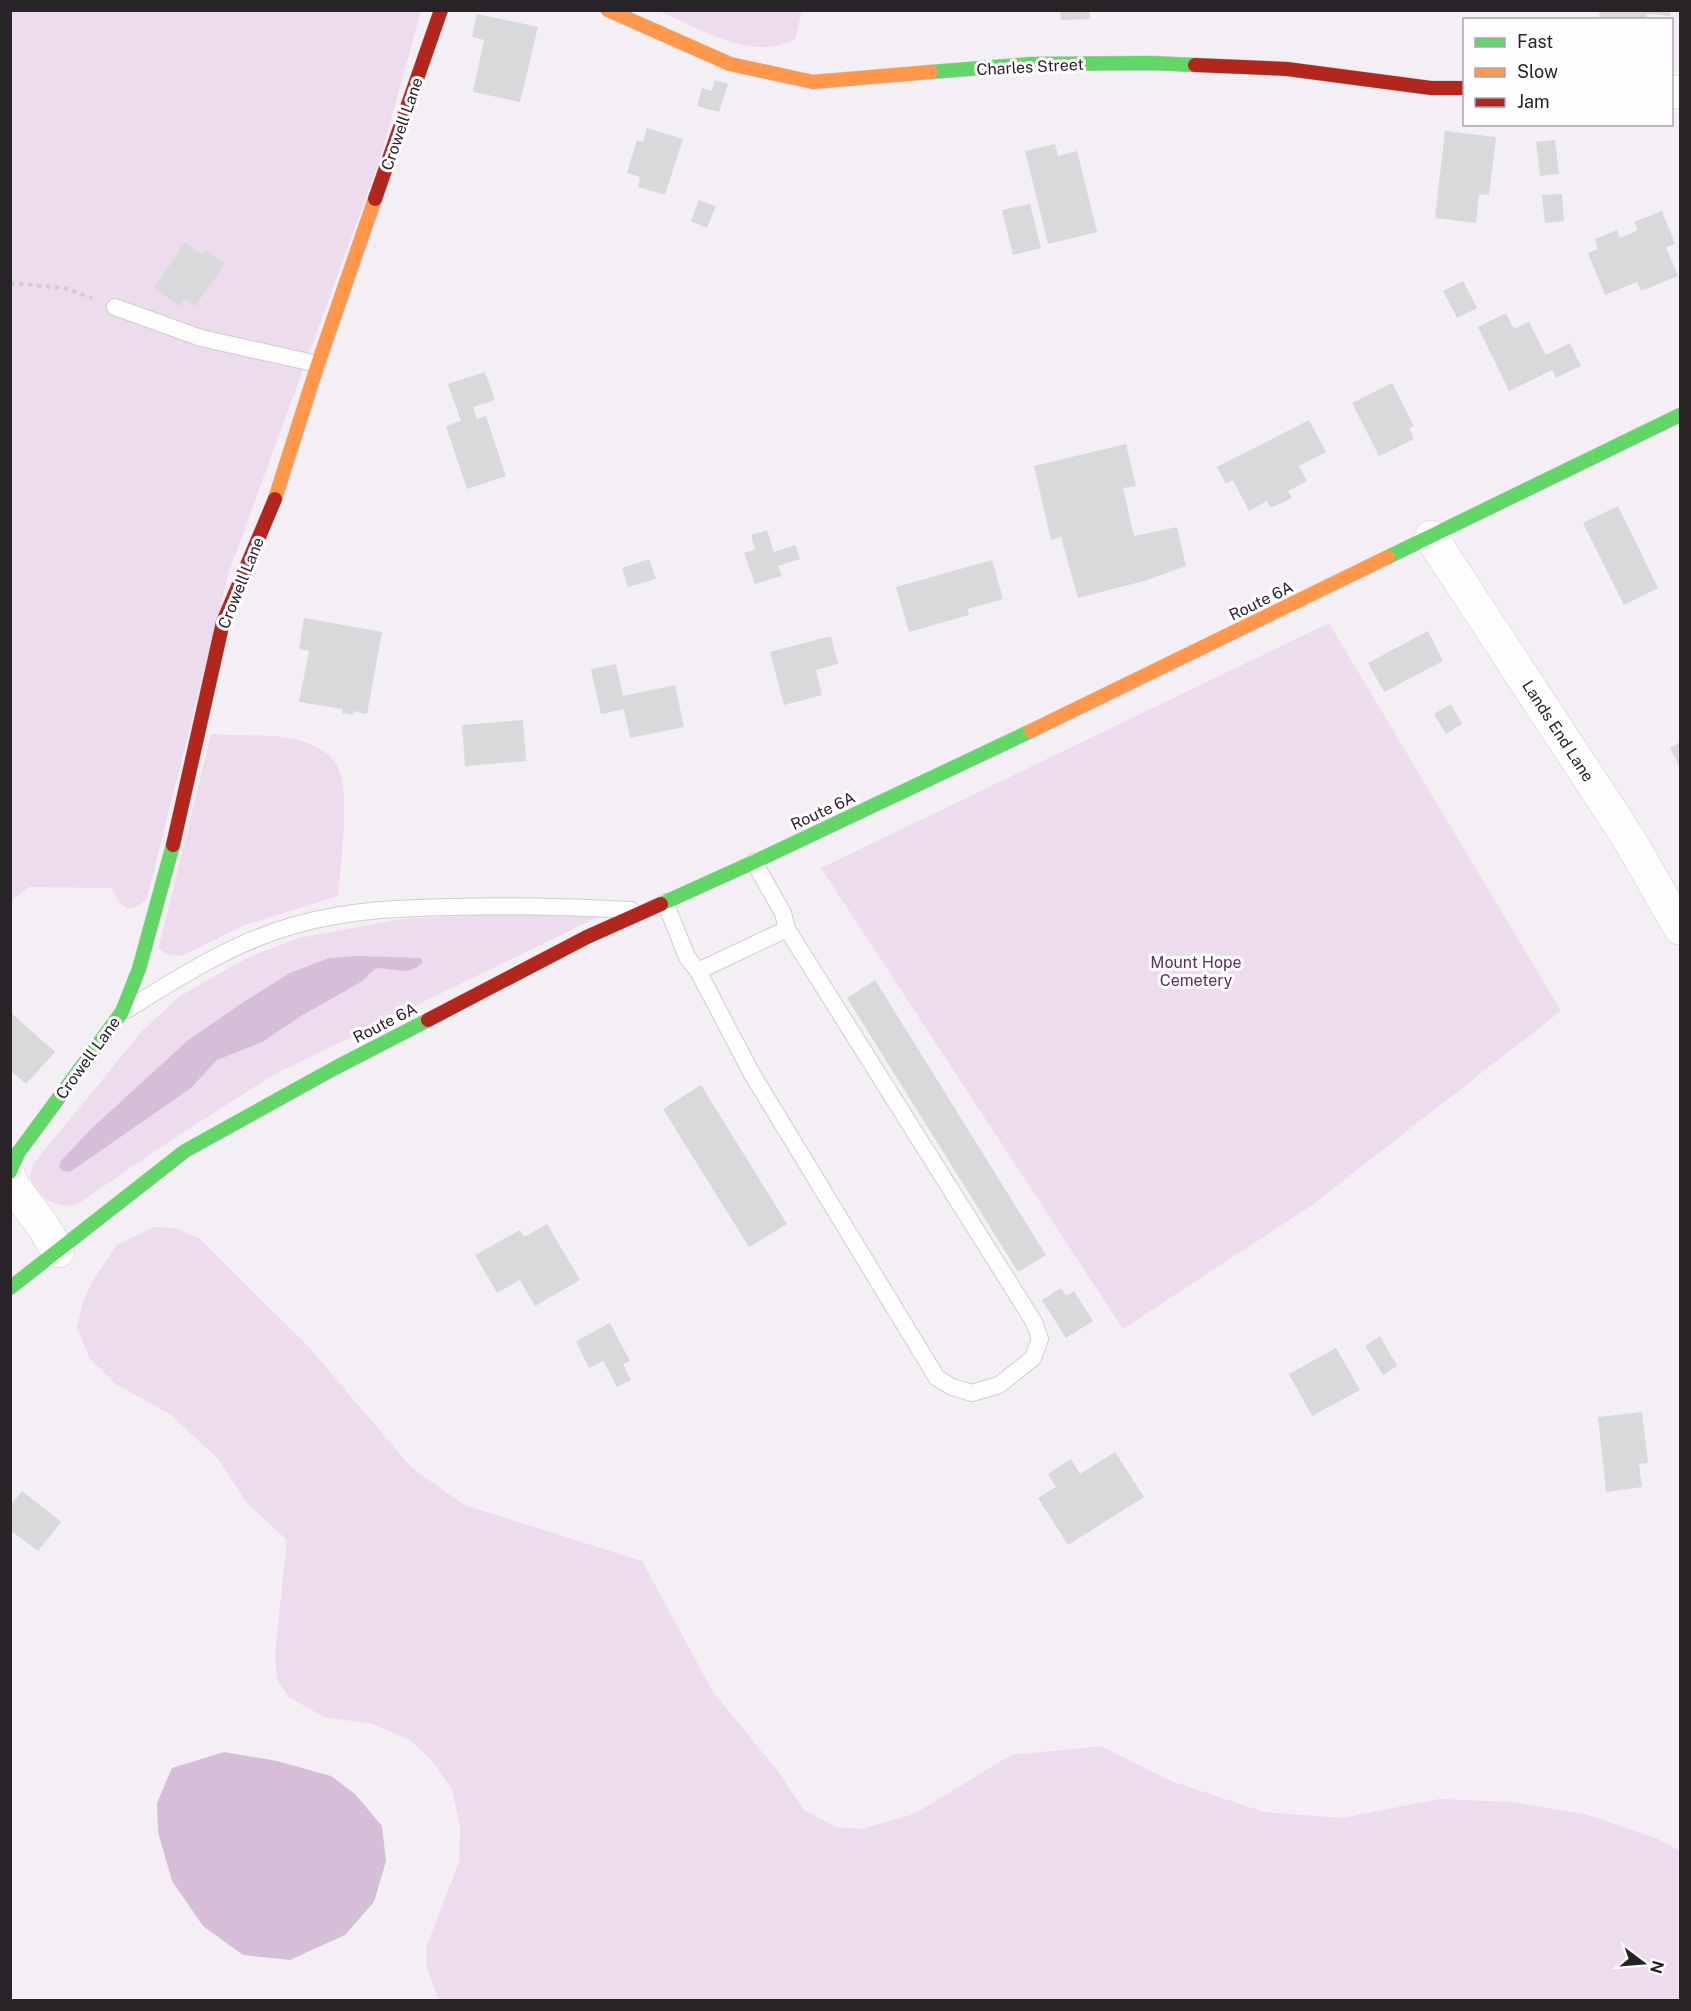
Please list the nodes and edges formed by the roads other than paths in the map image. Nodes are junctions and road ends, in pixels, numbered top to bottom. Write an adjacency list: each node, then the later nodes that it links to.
1 (441, 10): 5 (street, Crowell Lane)
2 (608, 10): 3 (street, Charles Street)
3 (1463, 88)
4 (115, 307): 5 (lane)
5 (318, 364): 14 (street, Crowell Lane)
6 (1680, 415): 7 (street, Route 6A)
7 (1431, 537): 8 (street, Route 6A); 11 (street, Lands End Lane)
8 (754, 862): 9 (street, Route 6A); 12 (lane)
9 (665, 902): 10 (street, Route 6A); 13 (lane)
10 (647, 910): 14 (lane); 17 (street, Route 6A)
11 (1680, 928)
12 (787, 929): 13 (lane); 13 (lane)
13 (698, 971)
14 (122, 1012): 15 (street, Crowell Lane)
15 (10, 1172)
16 (10, 1178): 17 (street)
17 (58, 1251): 18 (street, Route 6A)
18 (10, 1288)

